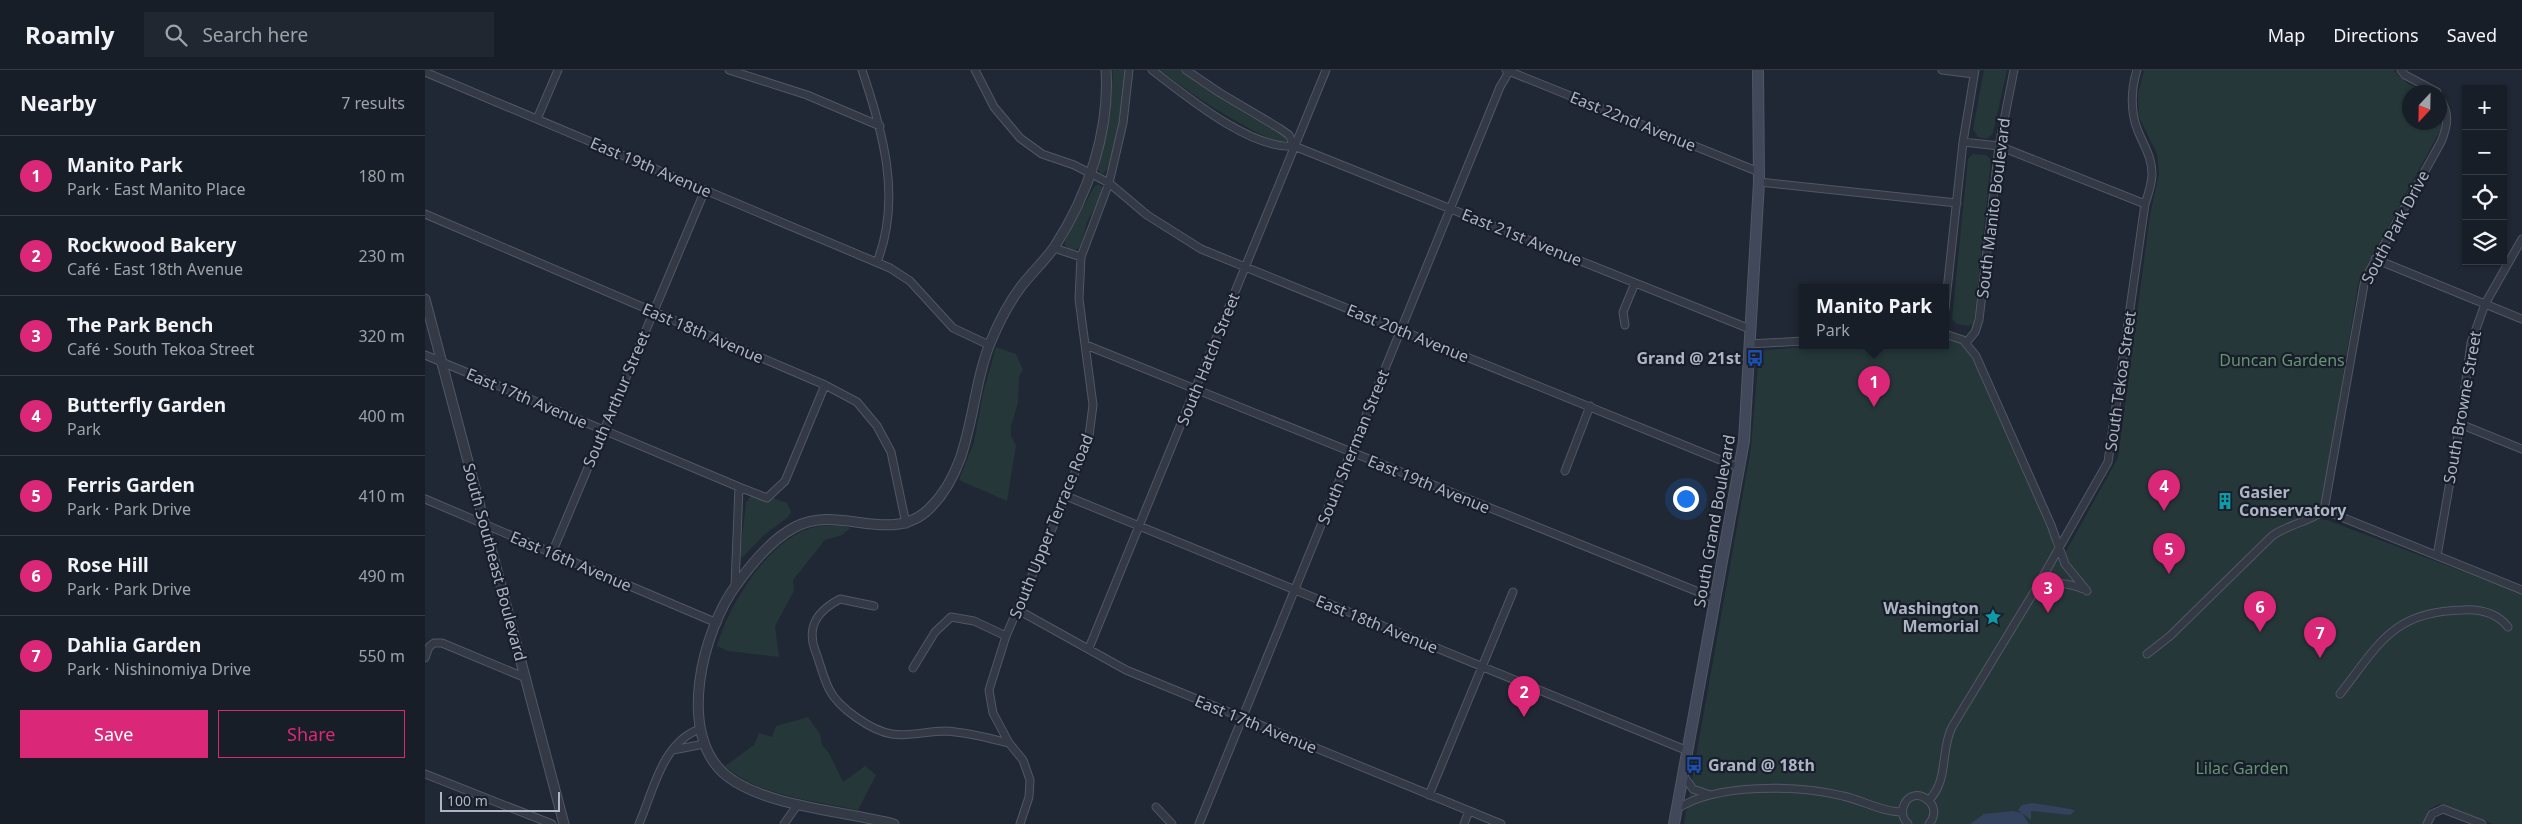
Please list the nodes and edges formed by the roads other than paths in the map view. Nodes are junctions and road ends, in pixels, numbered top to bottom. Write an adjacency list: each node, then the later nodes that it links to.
1 (558, 70): 19 (street)
2 (729, 70): 20 (street)
3 (862, 70): 20 (street)
4 (975, 70): 25 (street, East 20th Avenue)
5 (1106, 70): 25 (street)
6 (1129, 70): 27 (street, South Upper Terrace Road)
7 (1152, 70): 23 (street)
8 (1186, 70): 23 (street)
9 (1326, 70): 23 (street, South Hatch Street)
10 (1508, 70): 26 (street, East 22nd Avenue); 31 (street, South Sherman Street)
11 (1758, 70): 26 (main road, South Grand Boulevard)
12 (1942, 70): 17 (street)
13 (2014, 70): 24 (street, South Manito Boulevard)
14 (2137, 70): 30 (street, South Tekoa Street)
15 (2401, 70): 18 (street)
16 (425, 72): 19 (street, East 19th Avenue)
17 (1974, 72): 22 (street)
18 (2424, 85)
19 (537, 119): 28 (street, East 19th Avenue)
20 (880, 126): 37 (street)
21 (2446, 130): 36 (street, South Park Drive)
22 (1963, 142): 24 (street); 29 (street)
23 (1294, 146): 31 (street, East 21st Avenue); 38 (street, South Hatch Street)
24 (1999, 146): 30 (street); 50 (street, South Manito Boulevard)
25 (1091, 174): 27 (street, East 20th Avenue); 34 (street)
26 (1759, 177): 29 (street, East 22nd Avenue); 46 (main road, South Grand Boulevard)
27 (1109, 183): 35 (street, South Upper Terrace Road); 38 (street, East 20th Avenue)
28 (705, 190): 37 (street, East 19th Avenue); 43 (street, South Arthur Street)
29 (1957, 203): 40 (street)
30 (2145, 204): 72 (street, South Tekoa Street)
31 (1451, 209): 39 (street, East 21st Avenue); 47 (street, South Sherman Street)
32 (425, 214): 43 (street, East 18th Avenue)
33 (2522, 238): 42 (street, South Browne Street)
34 (1054, 248): 35 (street); 52 (street)
35 (1081, 257): 53 (street, South Upper Terrace Road)
36 (2375, 259): 42 (street); 68 (street, South Park Drive)
37 (877, 262): 52 (street, East 19th Avenue)
38 (1245, 268): 47 (street, East 20th Avenue); 57 (street, South Hatch Street)
39 (1635, 283): 45 (street); 46 (street, East 21st Avenue)
40 (1948, 284)
41 (425, 299): 55 (street, South Southeast Boulevard)
42 (2485, 304): 44 (street); 59 (street, South Browne Street)
43 (653, 311): 56 (street, East 18th Avenue); 60 (street, South Arthur Street)
44 (2522, 319)
45 (1625, 325)
46 (1750, 329): 51 (main road, South Grand Boulevard)
47 (1401, 330): 58 (street, East 20th Avenue); 62 (street, South Sherman Street)
48 (1949, 335): 50 (street)
49 (1799, 341): 51 (street)
50 (1966, 343): 72 (street)
51 (1749, 344): 63 (main road, South Grand Boulevard)
52 (989, 345): 69 (street)
53 (1086, 345): 57 (street, East 19th Avenue); 66 (street, South Upper Terrace Road)
54 (425, 355): 55 (street, East 17th Avenue)
55 (441, 362): 60 (street, East 17th Avenue); 70 (street, South Southeast Boulevard)
56 (825, 385): 65 (street, East 17th Avenue); 69 (street, East 18th Avenue)
57 (1197, 389): 62 (street, East 19th Avenue); 71 (street, South Hatch Street)
58 (1590, 406): 63 (street, East 20th Avenue); 64 (street)
59 (2460, 424): 61 (street); 74 (street, South Browne Street)
60 (603, 430): 65 (street, East 17th Avenue); 73 (street, South Arthur Street)
61 (2522, 449)
62 (1351, 453): 76 (street, South Sherman Street); 80 (street, East 19th Avenue)
63 (1740, 468): 80 (main road, South Grand Boulevard)
64 (1565, 471)
65 (739, 487): 75 (street)
66 (1066, 496): 71 (street, East 18th Avenue); 82 (street, South Upper Terrace Road)
67 (425, 500): 70 (street, East 16th Avenue)
68 (2324, 510): 74 (street); 87 (street)
69 (906, 524): 75 (street)
70 (485, 525): 73 (street, East 16th Avenue); 91 (street, South Southeast Boulevard)
71 (1141, 527): 76 (street, East 18th Avenue); 86 (street, South Hatch Street)
72 (2060, 547): 79 (street, South Tekoa Street); 79 (street)
73 (552, 553): 83 (street, East 16th Avenue)
74 (2437, 556): 77 (street)
75 (735, 585): 83 (street)
76 (1295, 590): 89 (street, East 18th Avenue); 93 (street, South Sherman Street)
77 (2522, 590)
78 (1513, 592): 89 (street)
79 (2034, 592): 103 (street, South Tekoa Street)
80 (1716, 599): 97 (main road, South Grand Boulevard)
81 (874, 606): 95 (street)
82 (1018, 610): 85 (street, South Upper Terrace Road); 86 (street, East 17th Avenue)
83 (717, 623): 94 (street)
84 (2507, 627): 92 (street)
85 (1006, 636): 90 (street); 95 (street, South Upper Terrace Road)
86 (1089, 648): 93 (street, East 17th Avenue)
87 (2147, 654)
88 (425, 658): 91 (street)
89 (1481, 667): 97 (street, East 18th Avenue); 101 (street)
90 (913, 668)
91 (526, 678): 110 (street, South Southeast Boulevard)
92 (2340, 694)
93 (1243, 718): 101 (street, East 17th Avenue); 116 (street, South Sherman Street)
94 (699, 729): 96 (street); 98 (street)
95 (1009, 743): 114 (street, South Upper Terrace Road)
96 (704, 744): 98 (street); 104 (street)
97 (1688, 751): 100 (main road, South Grand Boulevard)
98 (671, 752): 111 (street)
99 (425, 774): 109 (street)
100 (1683, 775): 102 (street); 106 (main road, South Grand Boulevard)
101 (1429, 795): 107 (street, East 17th Avenue)
102 (1713, 796): 106 (street); 108 (street)
103 (1929, 800): 108 (street); 121 (street)
104 (798, 804): 112 (street); 113 (street)
105 (1155, 807): 115 (street)
106 (1677, 808): 119 (main road, South Grand Boulevard)
107 (1469, 811): 117 (street); 118 (street, East 17th Avenue)
108 (1902, 812): 120 (street)
109 (552, 824)
110 (564, 824)
111 (639, 824)
112 (784, 824)
113 (894, 824)
114 (1020, 824)
115 (1172, 824)
116 (1199, 824)
117 (1464, 824)
118 (1501, 824)
119 (1674, 824)
120 (1908, 824)
121 (1929, 824)
122 (2427, 824): 123 (street)
123 (2482, 824)

